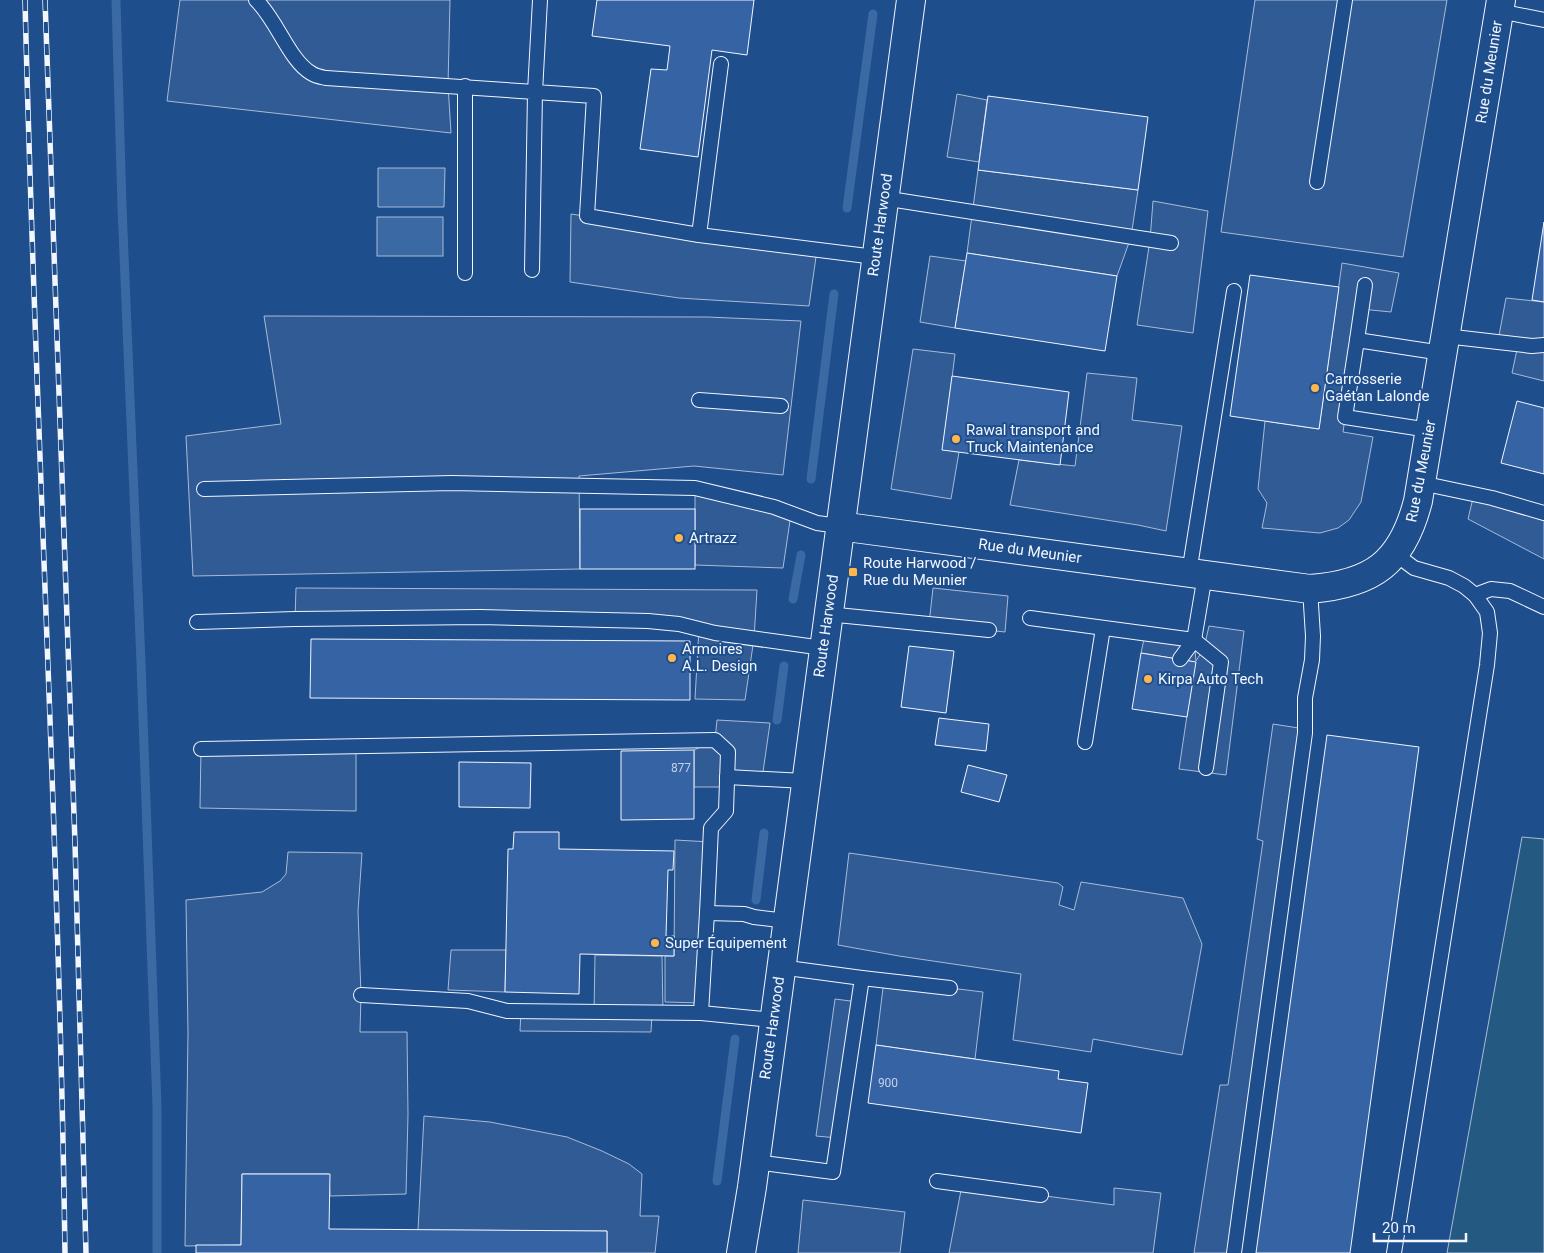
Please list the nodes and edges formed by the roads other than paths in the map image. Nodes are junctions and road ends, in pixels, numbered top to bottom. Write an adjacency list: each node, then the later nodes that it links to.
1 (256, 0): 8 (lane)
2 (540, 0): 9 (lane)
3 (911, 0): 11 (main road, Route Harwood)
4 (1345, 0): 10 (lane)
5 (1500, 5): 6 (lane); 20 (main road, Rue du Meunier)
6 (1544, 20)
7 (721, 64): 12 (lane)
8 (465, 86): 9 (lane); 16 (lane)
9 (535, 92): 12 (lane); 15 (lane)
10 (1317, 182)
11 (883, 198): 13 (lane); 14 (main road, Route Harwood)
12 (699, 235): 14 (lane)
13 (1171, 243)
14 (876, 258): 28 (main road, Route Harwood)
15 (532, 270)
16 (465, 273)
17 (1364, 284): 19 (lane)
18 (1234, 292): 30 (lane)
19 (1357, 340): 20 (lane); 24 (lane)
20 (1444, 344): 21 (lane); 24 (main road, Rue du Meunier)
21 (1544, 345)
22 (699, 400): 23 (lane)
23 (781, 406)
24 (1430, 430): 25 (main road, Rue du Meunier)
25 (1421, 483): 27 (lane); 29 (main road, Rue du Meunier)
26 (204, 489): 28 (lane)
27 (1544, 513)
28 (839, 526): 30 (main road, Rue du Meunier); 34 (main road, Route Harwood)
29 (1394, 552): 31 (main road, Rue du Meunier); 32 (lane)
30 (1197, 574): 31 (main road, Rue du Meunier); 39 (lane)
31 (1310, 589): 59 (lane)
32 (1475, 595): 33 (lane); 60 (lane)
33 (1544, 607)
34 (828, 614): 38 (lane); 40 (main road, Route Harwood)
35 (1030, 618): 37 (lane)
36 (197, 622): 40 (lane)
37 (1103, 628): 39 (lane); 42 (lane)
38 (989, 630)
39 (1194, 640): 41 (lane); 44 (lane)
40 (823, 648): 46 (main road, Route Harwood)
41 (1180, 659)
42 (1085, 742)
43 (201, 749): 45 (lane)
44 (1206, 768)
45 (727, 777): 46 (lane); 47 (lane)
46 (805, 782): 48 (main road, Route Harwood)
47 (707, 913): 48 (lane); 53 (lane)
48 (786, 921): 49 (main road, Route Harwood)
49 (780, 967): 50 (lane); 54 (main road, Route Harwood)
50 (862, 978): 51 (lane); 55 (lane)
51 (950, 988)
52 (361, 996): 53 (lane)
53 (702, 1013): 54 (lane)
54 (773, 1020): 55 (main road, Route Harwood)
55 (755, 1162): 58 (main road, Route Harwood)
56 (937, 1181): 57 (lane)
57 (1041, 1195)
58 (741, 1253)
59 (1234, 1253)
60 (1394, 1253)

